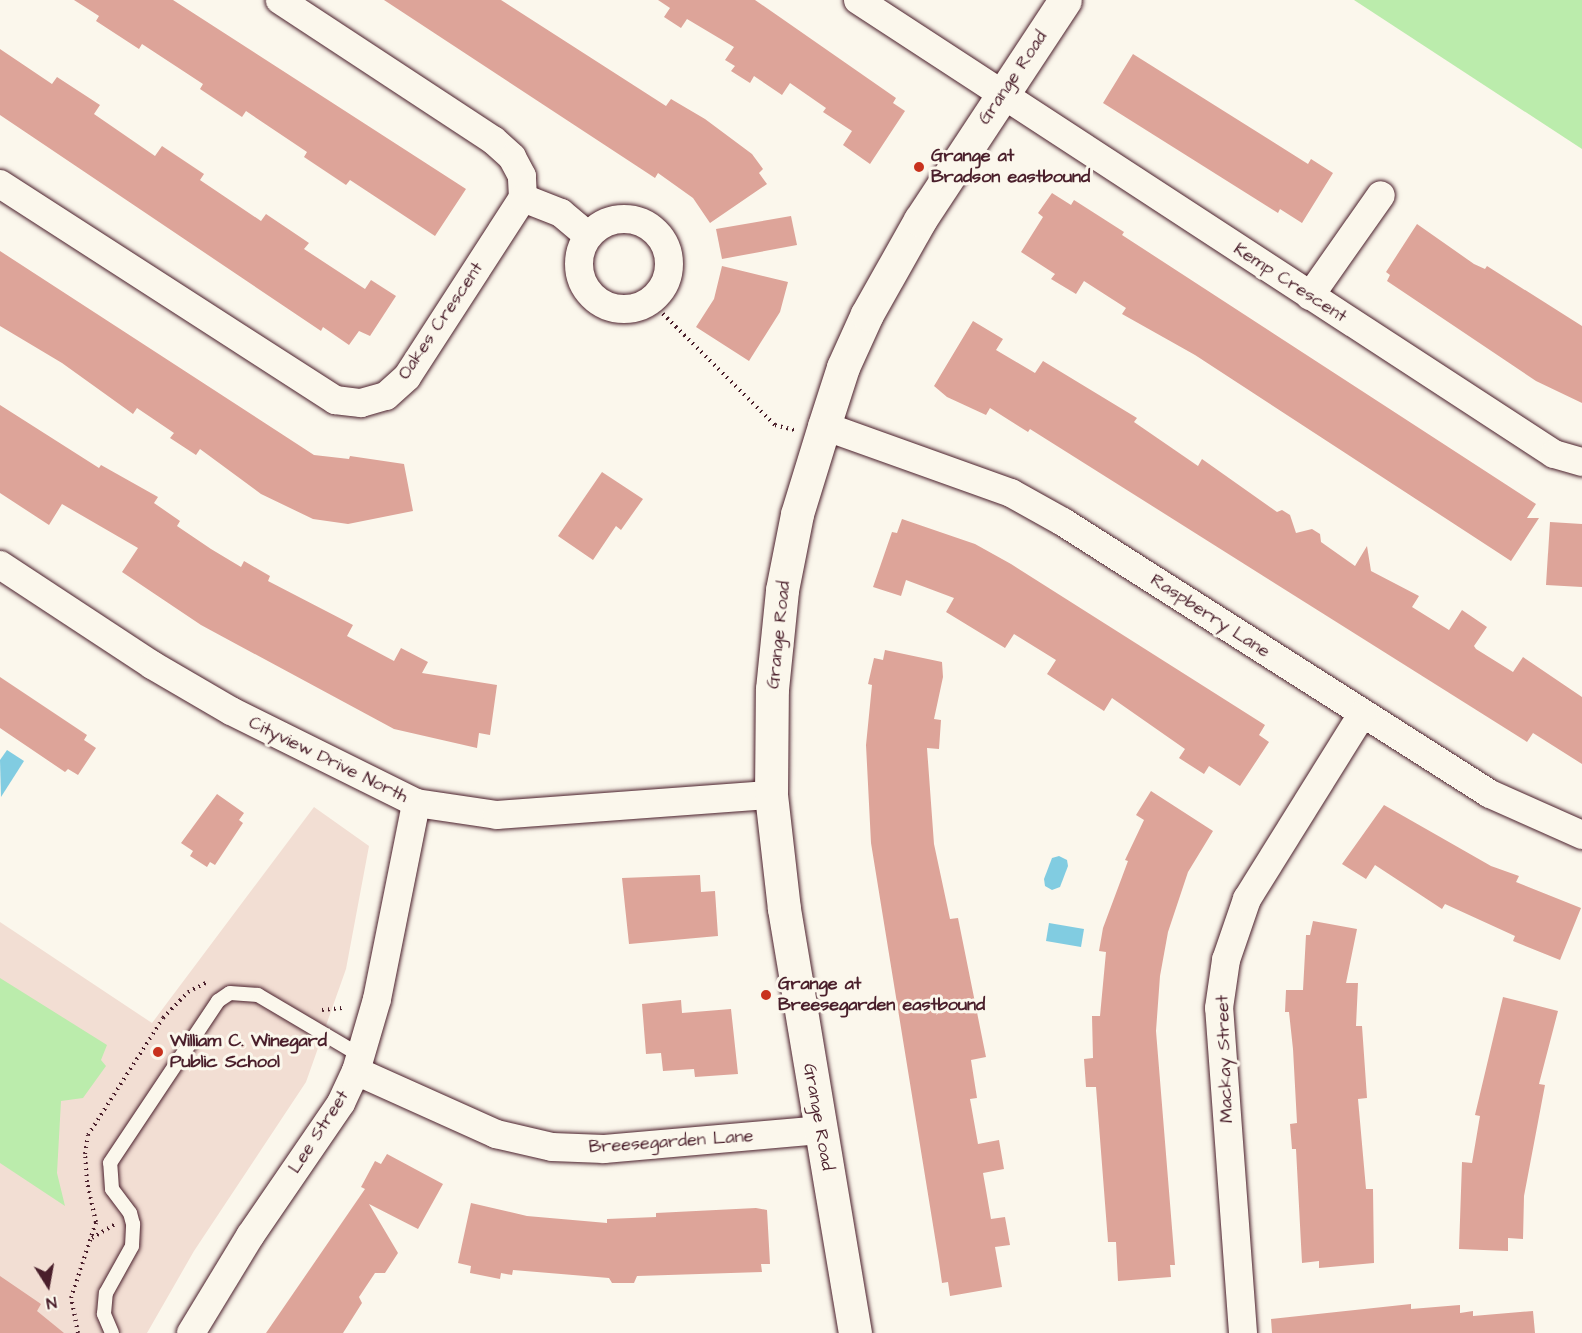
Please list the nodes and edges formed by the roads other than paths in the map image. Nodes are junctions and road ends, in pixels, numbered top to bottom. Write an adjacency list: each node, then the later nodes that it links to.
1 (280, 0): 7 (street)
2 (858, 0): 4 (street, Kemp Crescent)
3 (1065, 0): 4 (main road, Grange Road)
4 (1000, 96): 9 (street, Kemp Crescent); 10 (main road, Grange Road)
5 (0, 184): 7 (street, Oakes Crescent)
6 (1381, 195): 9 (street)
7 (523, 198): 8 (street)
8 (588, 236): 8 (street)
9 (1310, 296): 11 (street, Kemp Crescent)
10 (822, 432): 13 (street, Raspberry Lane); 14 (main road, Grange Road)
11 (1582, 462)
12 (0, 565): 15 (street, Cityview Drive North)
13 (1362, 714): 16 (street, Raspberry Lane); 22 (street, Mackay Street)
14 (771, 795): 15 (street, Cityview Drive North); 18 (main road, Grange Road)
15 (416, 803): 17 (street, Lee Street)
16 (1582, 835)
17 (359, 1063): 18 (street, Breesegarden Lane); 19 (lane); 20 (street, Lee Street)
18 (820, 1130): 21 (main road, Grange Road)
19 (112, 1333)
20 (192, 1333)
21 (855, 1333)
22 (1243, 1333)

